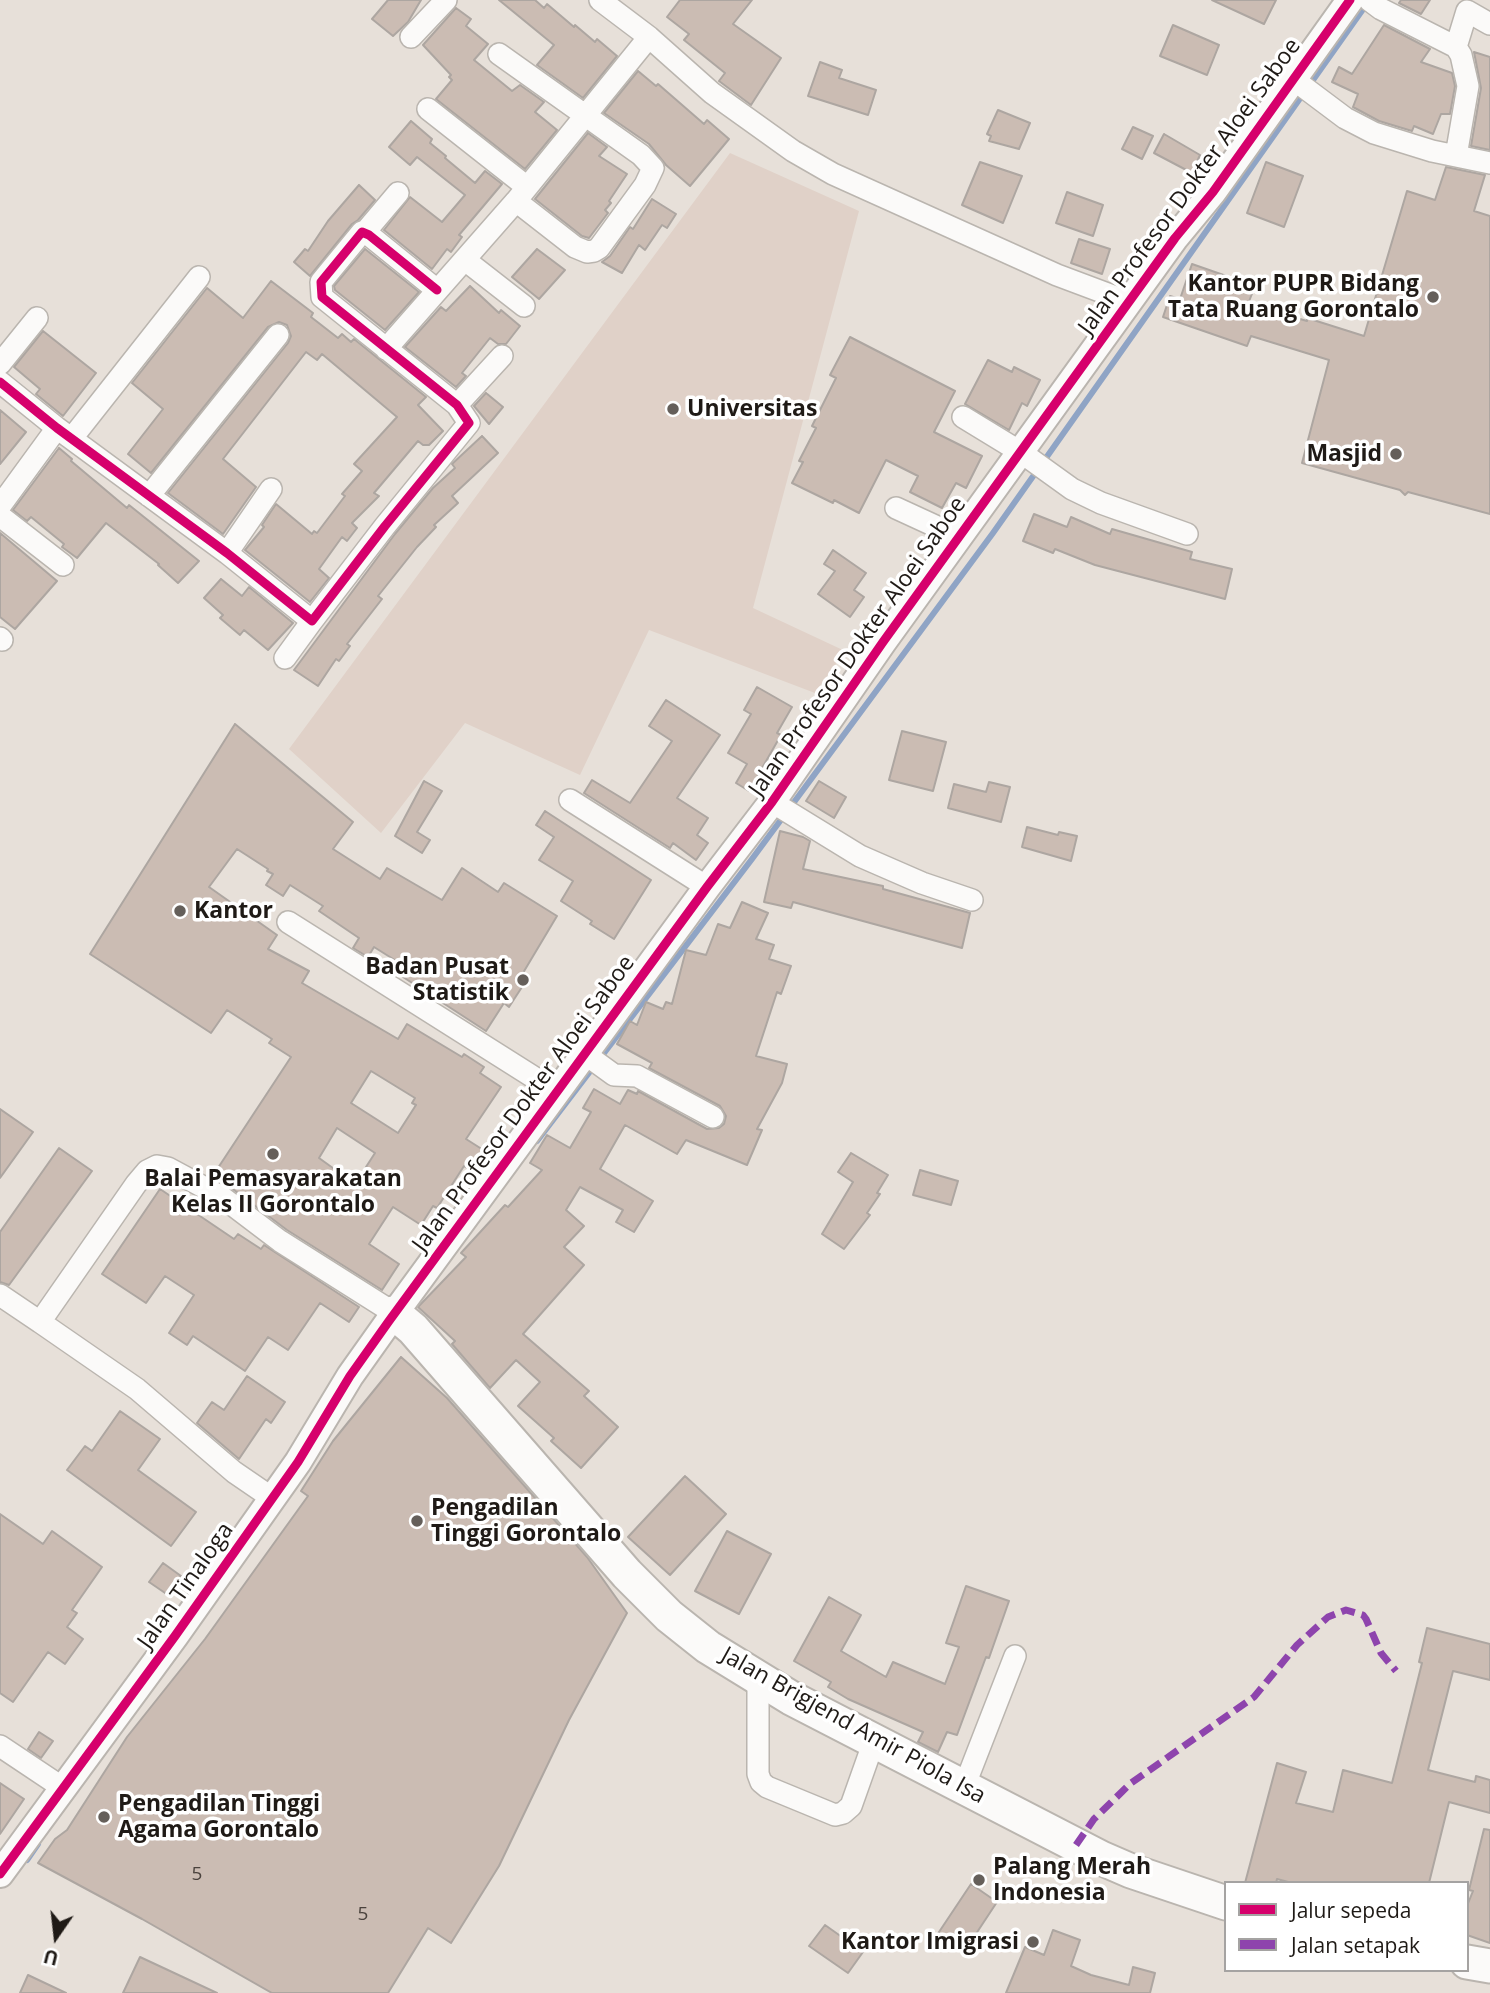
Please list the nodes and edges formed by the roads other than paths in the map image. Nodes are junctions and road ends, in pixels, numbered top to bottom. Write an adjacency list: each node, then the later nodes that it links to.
1 (446, 0): 7 (street)
2 (600, 0): 8 (street)
3 (1350, 0): 11 (street, Jalan Profesor Dokter Aloei Saboe)
4 (1375, 5): 9 (street)
5 (1470, 5): 6 (street); 9 (street)
6 (1490, 24)
7 (411, 37)
8 (649, 37): 13 (street); 22 (street)
9 (1456, 47): 14 (street)
10 (499, 54): 13 (street)
11 (1303, 85): 14 (street); 22 (street, Jalan Profesor Dokter Aloei Saboe)
12 (428, 109): 17 (street)
13 (585, 116): 17 (street); 17 (street)
14 (1456, 156): 15 (street)
15 (1490, 163)
16 (398, 193): 18 (street)
17 (521, 194): 19 (street)
18 (365, 232): 21 (street); 26 (street)
19 (465, 260): 21 (street); 23 (street)
20 (199, 277): 32 (street)
21 (437, 290): 26 (street)
22 (1129, 302): 33 (street, Jalan Profesor Dokter Aloei Saboe)
23 (524, 306)
24 (37, 318): 28 (street)
25 (278, 335): 35 (street)
26 (386, 349): 30 (street)
27 (502, 356): 30 (street)
28 (0, 364)
29 (0, 382): 32 (street)
30 (457, 405): 43 (street)
31 (963, 417): 33 (street)
32 (64, 433): 35 (street); 36 (street)
33 (1026, 456): 39 (street); 40 (street, Jalan Profesor Dokter Aloei Saboe)
34 (271, 489): 41 (street)
35 (149, 496): 41 (street)
36 (0, 506)
37 (896, 508): 40 (street)
38 (0, 516): 42 (street)
39 (1186, 534)
40 (959, 537): 46 (street, Jalan Profesor Dokter Aloei Saboe)
41 (227, 553): 43 (street)
42 (63, 565)
43 (312, 621): 44 (street)
44 (285, 658)
45 (570, 800): 47 (street)
46 (782, 808): 47 (street, Jalan Profesor Dokter Aloei Saboe); 48 (street)
47 (707, 887): 50 (street, Jalan Profesor Dokter Aloei Saboe)
48 (972, 900)
49 (288, 922): 51 (street)
50 (594, 1061): 51 (street, Jalan Profesor Dokter Aloei Saboe); 52 (street)
51 (556, 1092): 54 (street, Jalan Profesor Dokter Aloei Saboe)
52 (713, 1117)
53 (0, 1295): 55 (street)
54 (394, 1313): 55 (street); 56 (street, Jalan Tinaloga); 58 (main road, Jalan Brigjend Amir Piola Isa)
55 (40, 1322): 56 (street)
56 (272, 1498): 62 (street, Jalan Tinaloga)
57 (1015, 1656): 61 (street)
58 (758, 1678): 59 (main road, Jalan Brigjend Amir Piola Isa); 59 (street)
59 (874, 1741): 61 (main road, Jalan Brigjend Amir Piola Isa)
60 (0, 1746): 62 (street)
61 (964, 1787): 64 (main road, Jalan Brigjend Amir Piola Isa)
62 (63, 1788): 63 (street, Jalan Tinaloga)
63 (0, 1874)
64 (1224, 1902)
65 (1469, 1962): 66 (main road)
66 (1490, 1966)

